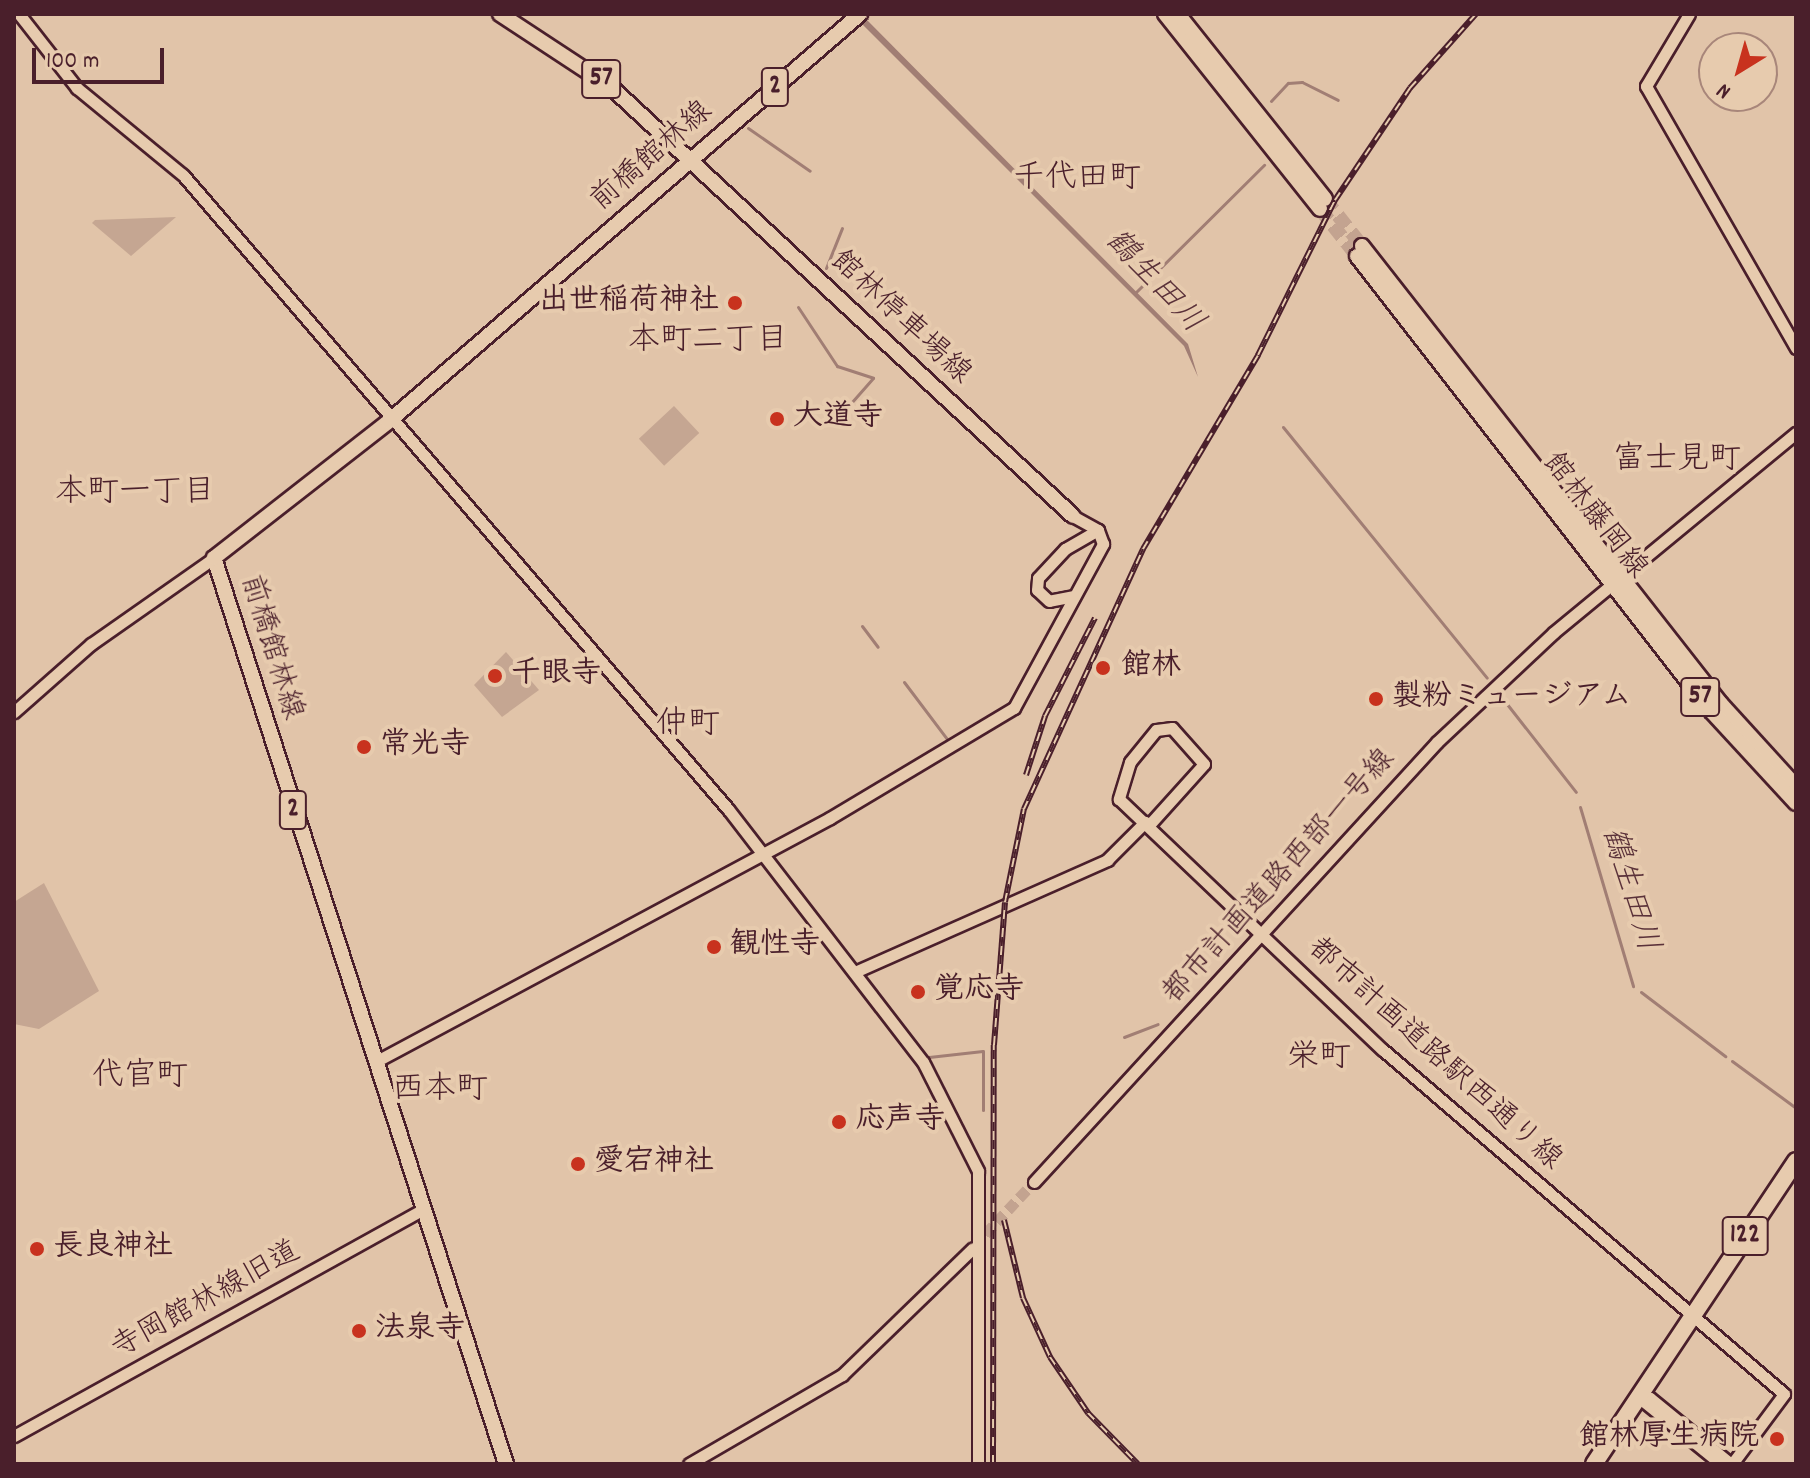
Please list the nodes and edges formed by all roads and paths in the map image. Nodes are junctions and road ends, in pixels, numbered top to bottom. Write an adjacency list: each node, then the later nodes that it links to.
1 (19, 14): 10 (street)
2 (500, 14): 7 (main road, 57)
3 (860, 14): 7 (main road, 前橋館林線 / 2)
4 (1165, 14): 5 (main road)
5 (1178, 14)
6 (1689, 14): 9 (street)
7 (690, 160): 10 (main road, 前橋館林線 / 2); 12 (main road, 館林停車場線)
8 (1359, 251): 16 (main road, 館林藤岡線 / 57)
9 (1796, 348)
10 (388, 422): 15 (main road, 前橋館林線 / 2); 24 (street)
11 (1796, 433): 16 (street, 都市計画道路西部一号線)
12 (1073, 516): 13 (street); 14 (street)
13 (1098, 530): 14 (street); 17 (street)
14 (1072, 544): 18 (street)
15 (214, 558): 20 (street); 27 (main road, 前橋館林線 / 2)
16 (1617, 580): 21 (main road, 館林藤岡線 / 57); 22 (main road, 館林藤岡線 / 57); 25 (street, 都市計画道路西部一号線)
17 (1075, 596): 18 (street); 19 (street)
18 (1056, 603): 19 (street)
19 (1058, 633): 24 (street)
20 (14, 712)
21 (1796, 786)
22 (1796, 803)
23 (1147, 824): 23 (street); 25 (street, 都市計画道路駅西通り線); 26 (street)
24 (764, 853): 26 (street); 27 (street)
25 (1262, 935): 29 (street, 都市計画道路西部一号線); 32 (street, 都市計画道路駅西通り線)
26 (857, 971): 37 (street)
27 (375, 1062): 30 (main road, 前橋館林線 / 2)
28 (1796, 1161): 32 (highway, 122)
29 (1034, 1182)
30 (424, 1209): 34 (street, 寺岡館林線旧道); 35 (main road, 前橋館林線 / 2)
31 (973, 1248): 36 (street)
32 (1694, 1312): 33 (highway, 122); 40 (street, 都市計画道路駅西通り線)
33 (1637, 1396): 38 (highway, 122); 39 (street); 40 (street)
34 (14, 1436)
35 (506, 1464)
36 (689, 1464)
37 (978, 1464)
38 (1594, 1464)
39 (1721, 1464)
40 (1732, 1464)

